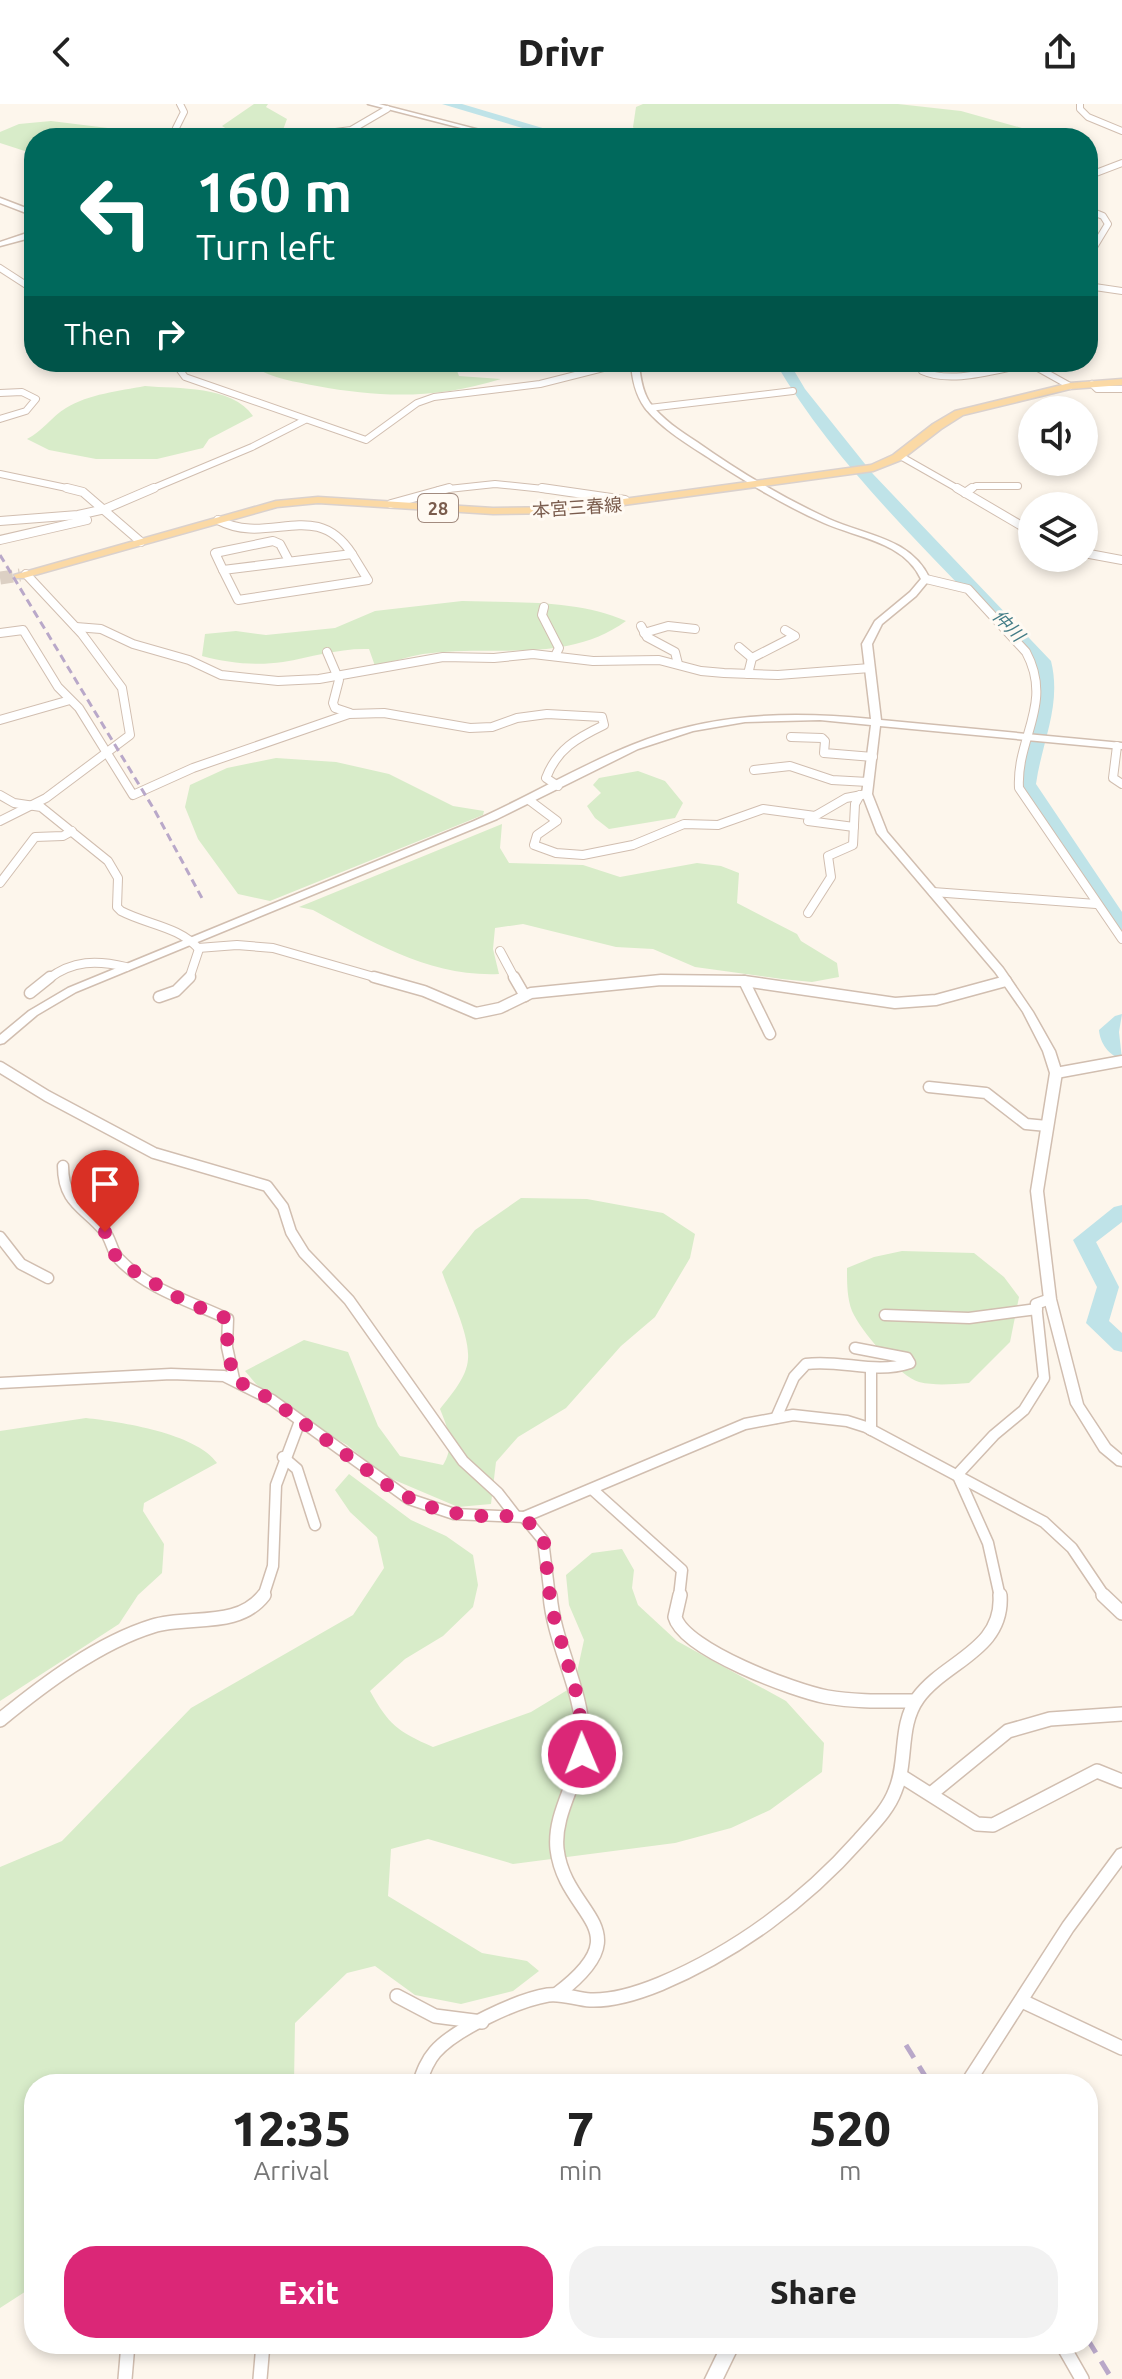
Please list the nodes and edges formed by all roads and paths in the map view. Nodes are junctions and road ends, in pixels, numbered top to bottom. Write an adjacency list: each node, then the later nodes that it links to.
1 (180, 104): 5 (street)
2 (371, 104): 4 (street)
3 (1080, 104): 8 (street)
4 (387, 109): 6 (street); 7 (street)
5 (176, 128)
6 (354, 128)
7 (466, 128)
8 (1122, 131)
9 (1122, 163): 10 (street)
10 (1098, 172)
11 (0, 200): 12 (street)
12 (24, 210)
13 (1098, 214): 15 (street)
14 (24, 237): 16 (street)
15 (1098, 240)
16 (0, 244)
17 (0, 268): 18 (street)
18 (24, 284)
19 (1098, 287): 20 (street)
20 (1122, 291)
21 (181, 372): 35 (street)
22 (590, 372): 35 (street)
23 (633, 372): 33 (street)
24 (926, 372): 25 (street)
25 (968, 372)
26 (1044, 372): 29 (street)
27 (1122, 382): 28 (main road, 本宮三春線 / 28)
28 (1092, 384): 29 (main road, 本宮三春線 / 28); 30 (street)
29 (1070, 386): 36 (main road, 本宮三春線 / 28)
30 (1122, 389)
31 (793, 391): 33 (street)
32 (0, 393): 34 (street)
33 (649, 408): 38 (street)
34 (0, 419)
35 (305, 420): 43 (street)
36 (902, 457): 38 (main road, 本宮三春線 / 28); 40 (street)
37 (0, 474): 43 (street)
38 (761, 484): 41 (main road, 本宮三春線 / 28); 55 (street)
39 (1018, 486): 40 (street)
40 (965, 493): 46 (street)
41 (646, 501): 42 (main road, 本宮三春線 / 28); 42 (street)
42 (391, 504): 44 (main road, 本宮三春線 / 28)
43 (107, 511): 45 (street); 47 (street); 48 (street)
44 (218, 520): 48 (main road, 本宮三春線 / 28); 49 (street)
45 (0, 521)
46 (1018, 524)
47 (0, 540)
48 (141, 542): 54 (main road, 本宮三春線 / 28)
49 (352, 554): 52 (street); 53 (street)
50 (1098, 556): 51 (street)
51 (1122, 560)
52 (289, 561): 53 (street); 53 (street)
53 (223, 570)
54 (23, 574): 57 (street)
55 (926, 579): 66 (street); 74 (street)
56 (544, 607): 63 (street)
57 (76, 627): 68 (street); 76 (street)
58 (695, 629): 65 (street)
59 (785, 630): 64 (street)
60 (0, 633): 69 (street)
61 (739, 647): 64 (street)
62 (327, 652): 68 (street)
63 (556, 654): 65 (street); 68 (street)
64 (752, 658): 67 (street)
65 (678, 664): 67 (street)
66 (870, 668): 67 (street); 72 (street)
67 (748, 674)
68 (337, 676): 70 (street)
69 (70, 700): 71 (street); 76 (street)
70 (352, 713): 76 (street); 80 (street)
71 (0, 720)
72 (876, 722): 74 (street); 77 (street); 80 (street)
73 (791, 737): 77 (street)
74 (1029, 737): 75 (street); 93 (street)
75 (1120, 746): 79 (street)
76 (109, 753): 86 (street)
77 (873, 757): 81 (street)
78 (754, 770): 81 (street)
79 (1122, 784)
80 (558, 786): 83 (street)
81 (865, 790): 83 (street); 89 (street); 92 (street)
82 (0, 795): 84 (street)
83 (529, 800): 96 (street)
84 (13, 802): 85 (street); 86 (street)
85 (0, 805)
86 (36, 805): 88 (street); 90 (street)
87 (795, 819): 89 (street)
88 (0, 821)
89 (854, 827): 94 (street)
90 (72, 831): 91 (street); 96 (street)
91 (0, 883)
92 (933, 892): 93 (street); 100 (street)
93 (1096, 904): 95 (street)
94 (808, 913)
95 (1122, 939)
96 (194, 944): 98 (street); 102 (street); 103 (street)
97 (500, 951): 102 (street)
98 (126, 967): 101 (street); 105 (street)
99 (744, 981): 100 (street); 102 (street); 104 (street)
100 (1006, 981): 108 (street)
101 (30, 993)
102 (525, 996)
103 (159, 997)
104 (770, 1034)
105 (0, 1041)
106 (1122, 1061): 108 (street)
107 (0, 1067): 128 (street)
108 (1056, 1073): 110 (street)
109 (929, 1087): 110 (street)
110 (1047, 1126): 114 (street)
111 (63, 1166): 119 (street)
112 (0, 1237): 113 (street)
113 (48, 1278)
114 (1050, 1299): 115 (street); 125 (street)
115 (1037, 1309): 116 (street); 126 (street)
116 (885, 1315)
117 (855, 1348): 118 (street)
118 (871, 1371): 121 (street); 123 (street)
119 (234, 1379): 120 (street); 122 (street)
120 (0, 1383)
121 (776, 1418): 123 (street); 127 (street)
122 (300, 1421): 124 (street); 128 (street)
123 (871, 1430): 126 (street)
124 (283, 1457): 129 (street); 133 (street)
125 (1122, 1462)
126 (957, 1475): 130 (street); 131 (street)
127 (593, 1490): 128 (street); 131 (street)
128 (520, 1516): 138 (street)
129 (315, 1525)
130 (1122, 1613)
131 (915, 1701): 135 (street)
132 (1122, 1714): 136 (street)
133 (0, 1720)
134 (1119, 1773): 136 (street)
135 (901, 1776): 136 (street); 138 (street)
136 (932, 1793)
137 (1122, 1854): 140 (street)
138 (557, 1994): 141 (street)
139 (397, 1996): 141 (street)
140 (1022, 2001): 142 (street); 144 (street)
141 (484, 2022): 143 (street)
142 (1122, 2048)
143 (423, 2074)
144 (974, 2074)
145 (127, 2354): 149 (street)
146 (262, 2354): 150 (street)
147 (726, 2354): 151 (street)
148 (1068, 2354): 152 (street)
149 (125, 2379)
150 (260, 2379)
151 (714, 2379)
152 (1082, 2379)

